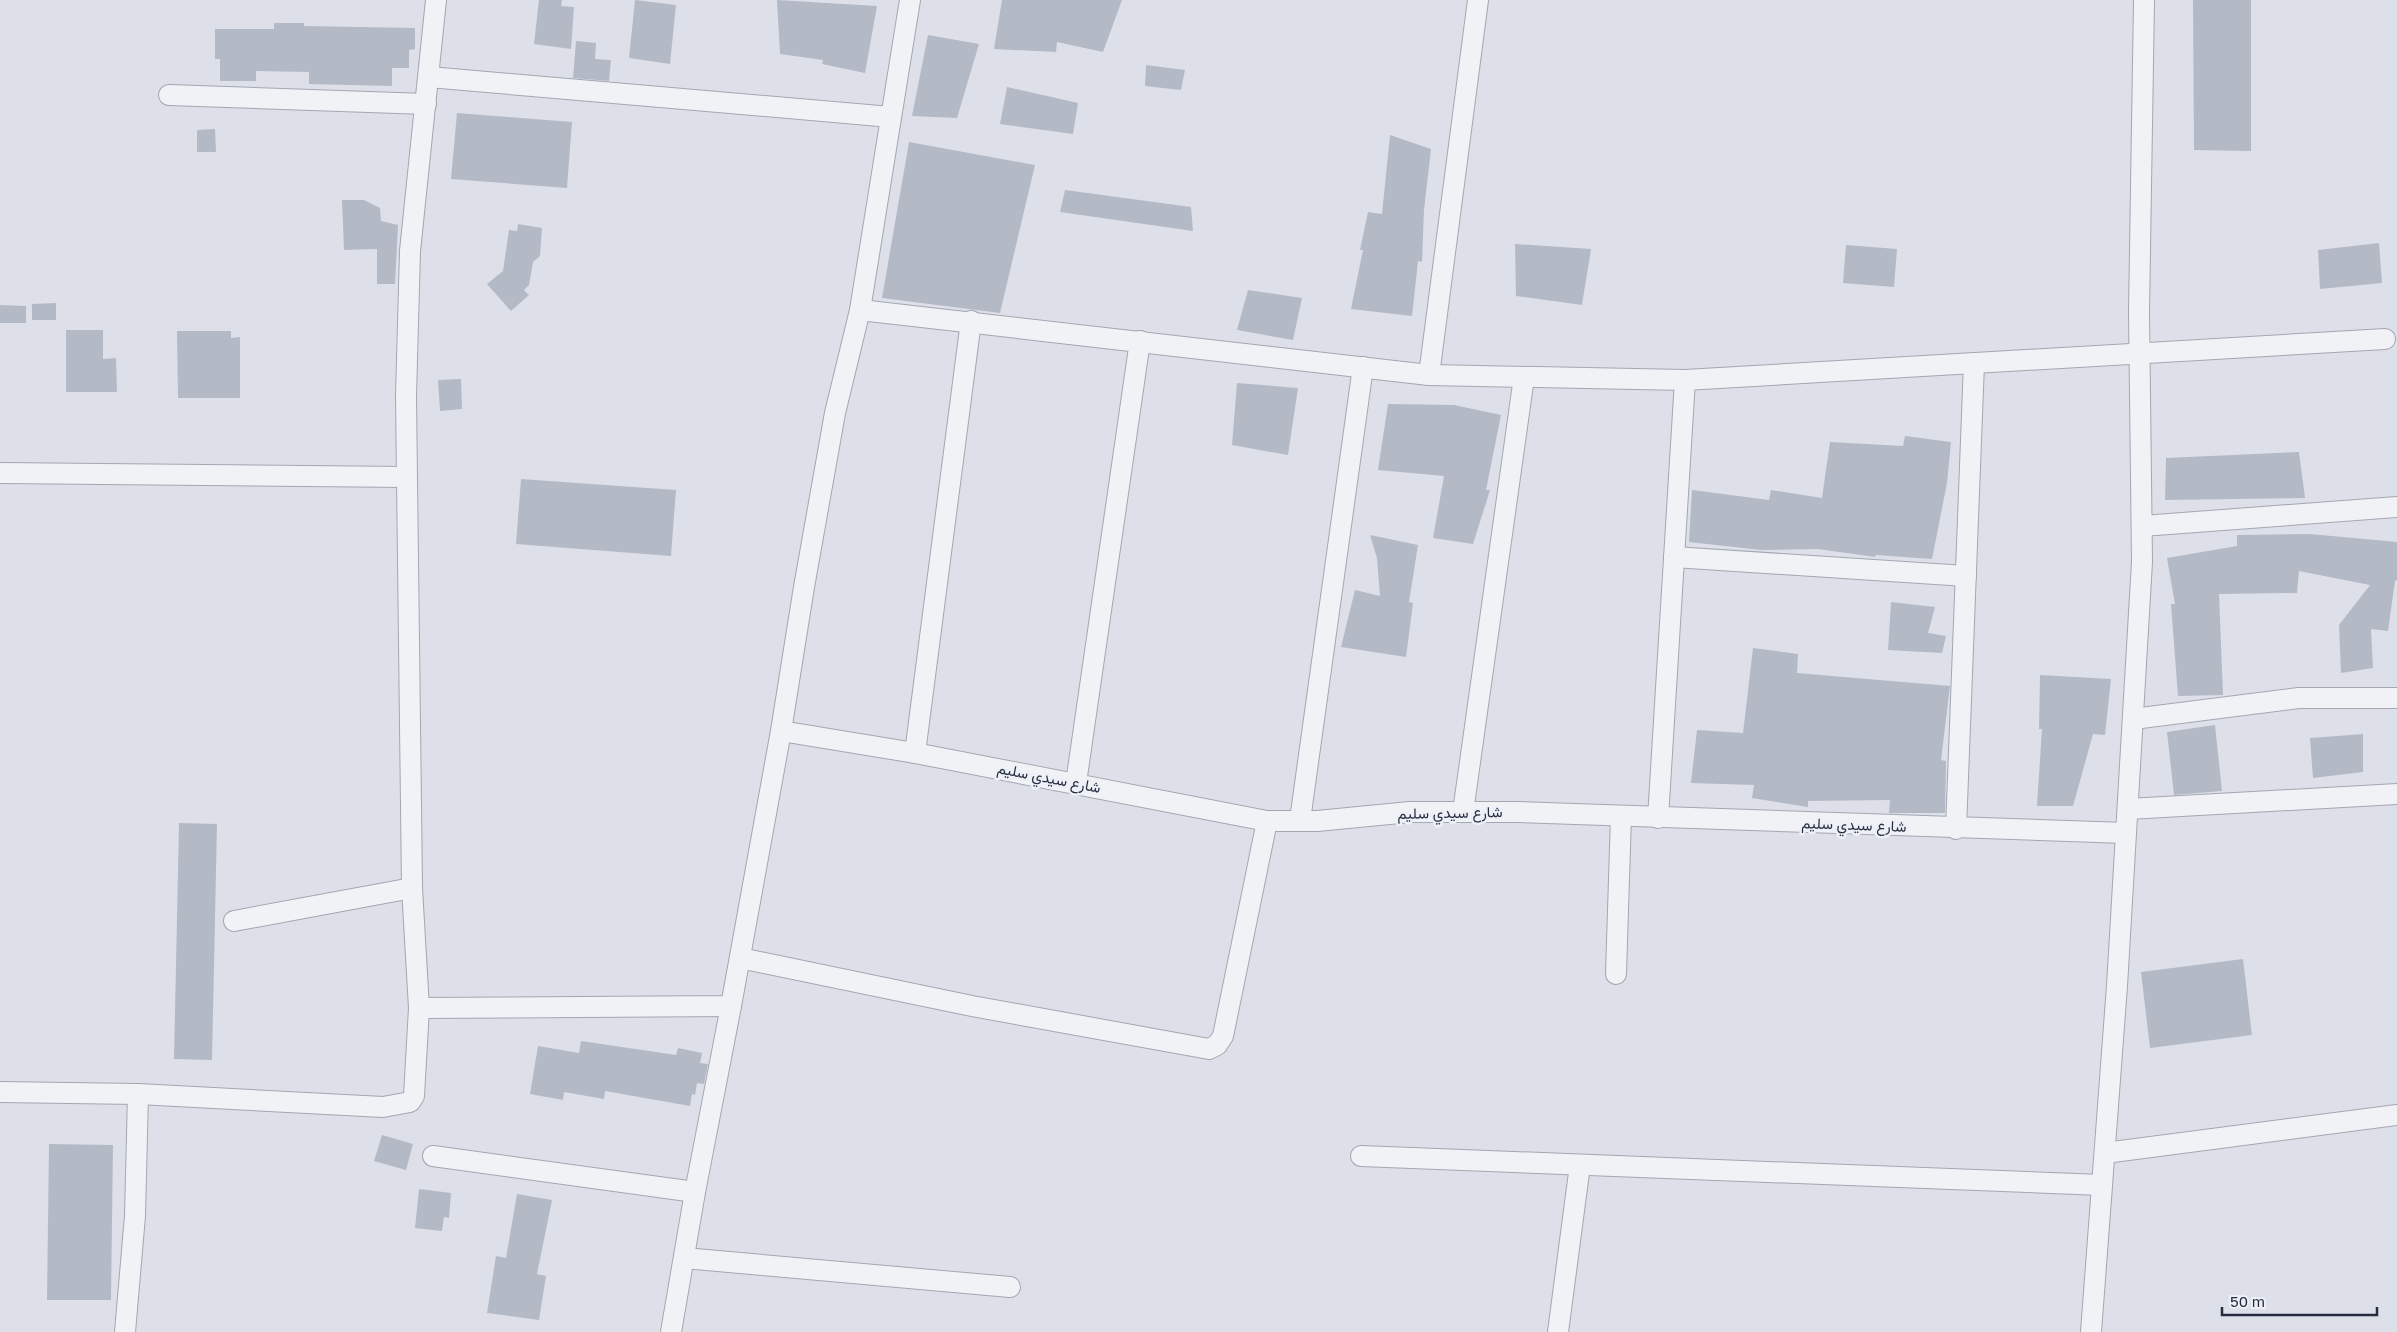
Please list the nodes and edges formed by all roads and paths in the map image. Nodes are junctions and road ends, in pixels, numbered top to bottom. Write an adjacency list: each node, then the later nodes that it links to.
1 (436, 0): 5 (street)
2 (910, 0): 8 (street)
3 (1478, 0): 16 (street)
4 (2144, 0): 13 (street)
5 (429, 77): 7 (street); 8 (street)
6 (169, 95): 7 (street)
7 (426, 104): 20 (street)
8 (891, 117): 9 (street)
9 (860, 310): 10 (street); 27 (street)
10 (971, 321): 12 (street); 28 (street)
11 (2385, 339): 13 (street)
12 (1140, 341): 15 (street); 29 (street)
13 (2140, 353): 14 (street); 22 (street)
14 (1974, 363): 18 (street); 24 (street)
15 (1363, 367): 16 (street); 35 (street)
16 (1430, 374): 17 (street)
17 (1524, 377): 18 (street); 32 (street)
18 (1685, 380): 23 (street)
19 (0, 473): 20 (street)
20 (408, 477): 39 (street)
21 (2397, 507): 22 (street)
22 (2142, 526): 26 (street)
23 (1674, 557): 24 (street); 34 (street)
24 (1966, 576): 37 (street)
25 (2397, 698): 26 (street)
26 (2133, 719): 31 (street)
27 (781, 731): 28 (street, شارع سيدي سليم); 41 (street)
28 (915, 753): 29 (street, شارع سيدي سليم)
29 (1076, 783): 36 (street, شارع سيدي سليم)
30 (2397, 794): 31 (street)
31 (2128, 809): 38 (street)
32 (1463, 812): 33 (street, شارع سيدي سليم); 35 (street, شارع سيدي سليم)
33 (1621, 816): 34 (street, شارع سيدي سليم); 42 (street)
34 (1658, 818): 37 (street, شارع سيدي سليم)
35 (1300, 820): 36 (street, شارع سيدي سليم)
36 (1267, 821): 41 (street)
37 (1956, 829): 38 (street, شارع سيدي سليم)
38 (2126, 833): 48 (street)
39 (412, 888): 40 (street); 44 (street)
40 (234, 921)
41 (740, 958): 43 (street)
42 (1616, 974)
43 (731, 1006): 44 (street); 53 (street)
44 (419, 1008): 46 (street)
45 (0, 1092): 46 (street)
46 (138, 1094): 56 (street)
47 (2397, 1115): 48 (street)
48 (2105, 1153): 52 (street)
49 (433, 1156): 53 (street)
50 (1361, 1156): 51 (street)
51 (1580, 1165): 52 (street); 58 (street)
52 (2102, 1185): 59 (street)
53 (695, 1192): 54 (street)
54 (684, 1258): 55 (street); 57 (street)
55 (1010, 1287)
56 (125, 1332)
57 (671, 1332)
58 (1558, 1332)
59 (2091, 1332)

